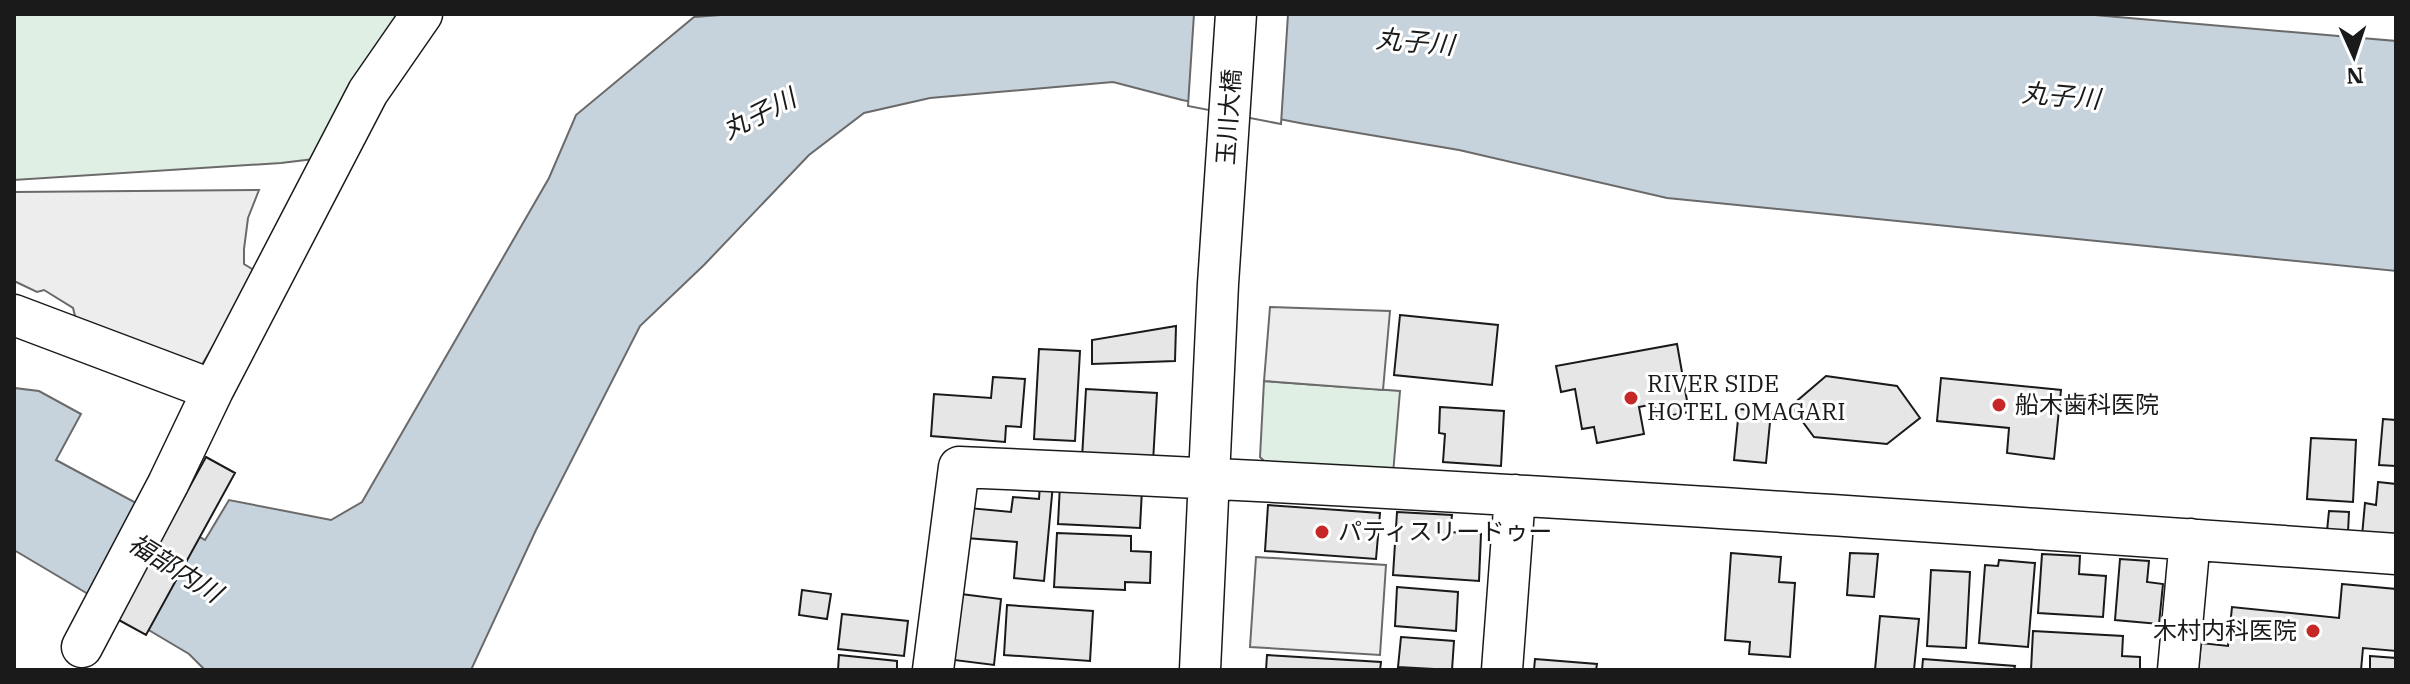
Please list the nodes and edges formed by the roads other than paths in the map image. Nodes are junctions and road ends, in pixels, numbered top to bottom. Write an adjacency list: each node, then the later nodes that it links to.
1 (422, 14): 4 (street)
2 (1236, 14): 5 (street, 玉川大橋)
3 (14, 315): 4 (street)
4 (213, 390): 9 (street)
5 (1209, 477): 6 (street); 10 (street); 11 (street, 玉川大橋)
6 (1515, 495): 7 (street); 12 (street)
7 (2190, 539): 8 (street); 13 (street)
8 (2396, 554)
9 (82, 647)
10 (933, 670)
11 (1200, 670)
12 (1502, 670)
13 (2178, 670)

